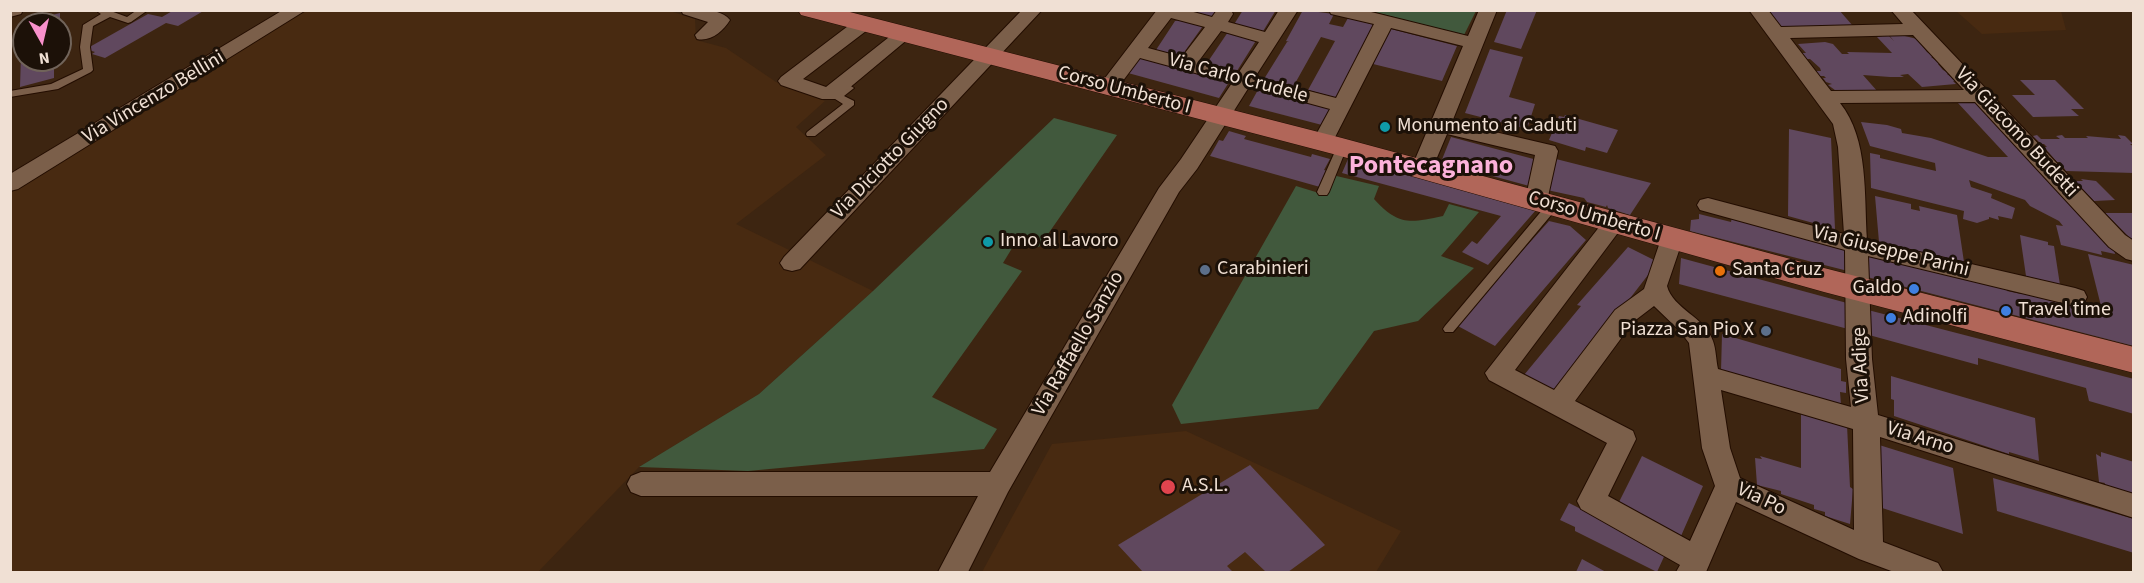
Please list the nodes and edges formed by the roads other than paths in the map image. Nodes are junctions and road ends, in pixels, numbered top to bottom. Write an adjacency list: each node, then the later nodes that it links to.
1 (144, 10): 11 (lane)
2 (297, 10): 37 (street, Via Vincenzo Bellini)
3 (690, 10): 19 (street)
4 (1034, 10): 23 (street, Via Diciotto Giugno)
5 (1167, 10): 13 (street); 22 (street)
6 (1289, 10): 20 (street, Via Raffaello Sanzio)
7 (1338, 10): 14 (street)
8 (1488, 10): 21 (street)
9 (1758, 10): 17 (street, Via Adige)
10 (1900, 10): 16 (street, Via Giacomo Budetti)
11 (104, 12): 28 (lane)
12 (823, 12): 15 (main road, Corso Umberto I)
13 (1222, 17): 20 (street); 24 (street)
14 (1385, 22): 21 (street); 31 (street)
15 (863, 24): 18 (main road, Corso Umberto I); 25 (street)
16 (1917, 29): 17 (street); 29 (street, Via Giacomo Budetti)
17 (1777, 33): 30 (street, Via Adige)
18 (905, 34): 23 (main road, Corso Umberto I); 25 (street)
19 (704, 35)
20 (1271, 39): 26 (street, Via Raffaello Sanzio)
21 (1474, 43): 33 (street)
22 (1136, 51): 24 (street, Via Carlo Crudele); 27 (street)
23 (991, 56): 27 (main road, Corso Umberto I); 45 (street, Via Diciotto Giugno)
24 (1186, 65): 26 (street, Via Carlo Crudele)
25 (866, 66): 34 (lane)
26 (1245, 80): 31 (street, Via Carlo Crudele); 32 (street, Via Raffaello Sanzio)
27 (1109, 86): 32 (main road, Corso Umberto I)
28 (10, 94)
29 (1982, 96): 30 (street); 44 (street, Via Giacomo Budetti)
30 (1826, 98): 43 (street, Via Adige)
31 (1341, 106): 35 (street)
32 (1222, 116): 35 (main road, Corso Umberto I); 55 (street, Via Raffaello Sanzio)
33 (1440, 126): 36 (street); 39 (street)
34 (811, 134)
35 (1333, 145): 36 (main road, Corso Umberto I); 38 (lane)
36 (1422, 169): 39 (main road, Corso Umberto I)
37 (10, 184)
38 (1323, 192)
39 (1544, 203): 41 (main road, Corso Umberto I); 49 (lane)
40 (1708, 205): 43 (street, Via Giuseppe Parini)
41 (1615, 222): 42 (main road, Corso Umberto I); 52 (street)
42 (1672, 239): 46 (main road, Corso Umberto I); 47 (street)
43 (1856, 244): 46 (street, Via Adige); 48 (street, Via Giuseppe Parini)
44 (2133, 253)
45 (792, 263)
46 (1858, 288): 50 (main road, Corso Umberto I); 53 (street, Via Adige)
47 (1656, 292): 51 (street, Via Po); 52 (street)
48 (2075, 297)
49 (1449, 329)
50 (2133, 360)
51 (1706, 376): 53 (street, Via Arno); 56 (street, Via Po)
52 (1558, 405): 59 (street)
53 (1866, 422): 57 (street, Via Arno); 58 (street, Via Adige)
54 (641, 484): 55 (street)
55 (998, 484): 61 (street, Via Raffaello Sanzio)
56 (1729, 486): 58 (street, Via Po); 59 (street)
57 (2133, 506)
58 (1869, 550): 60 (street, Via Po)
59 (1693, 566)
60 (1912, 570)
61 (952, 573)

